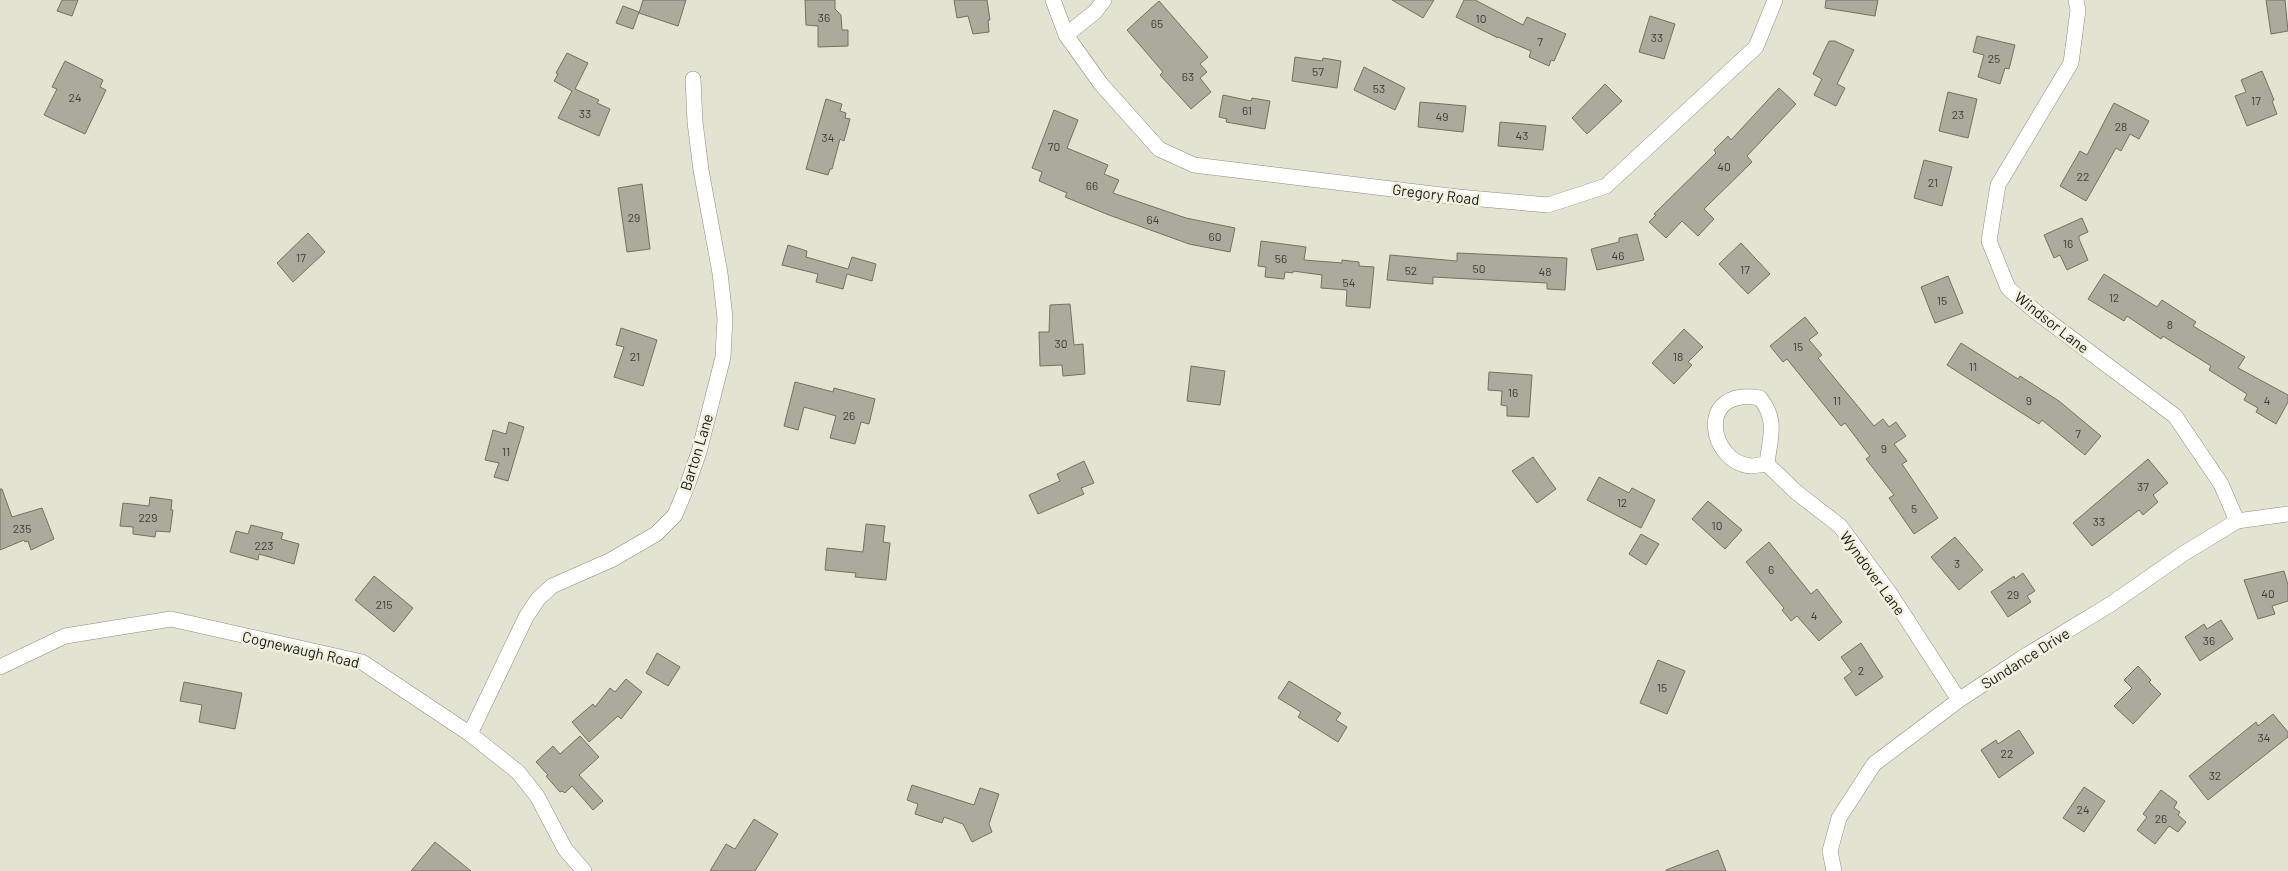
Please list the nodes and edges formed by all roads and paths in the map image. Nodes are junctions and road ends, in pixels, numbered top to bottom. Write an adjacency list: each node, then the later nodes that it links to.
1 (1053, 0): 5 (street, Gregory Road)
2 (1104, 0): 5 (street)
3 (1775, 0): 5 (street, Gregory Road)
4 (2076, 0): 9 (street, Windsor Lane)
5 (1066, 35)
6 (693, 79): 12 (street, Barton Lane)
7 (1766, 464): 7 (street); 11 (street, Wyndover Lane)
8 (2288, 514): 9 (street, Sundance Drive)
9 (2238, 521): 11 (street, Sundance Drive)
10 (0, 667): 12 (street, Cognewaugh Road)
11 (1959, 700): 14 (street, Sundance Drive)
12 (470, 734): 13 (street, Cognewaugh Road)
13 (584, 871)
14 (1834, 871)

